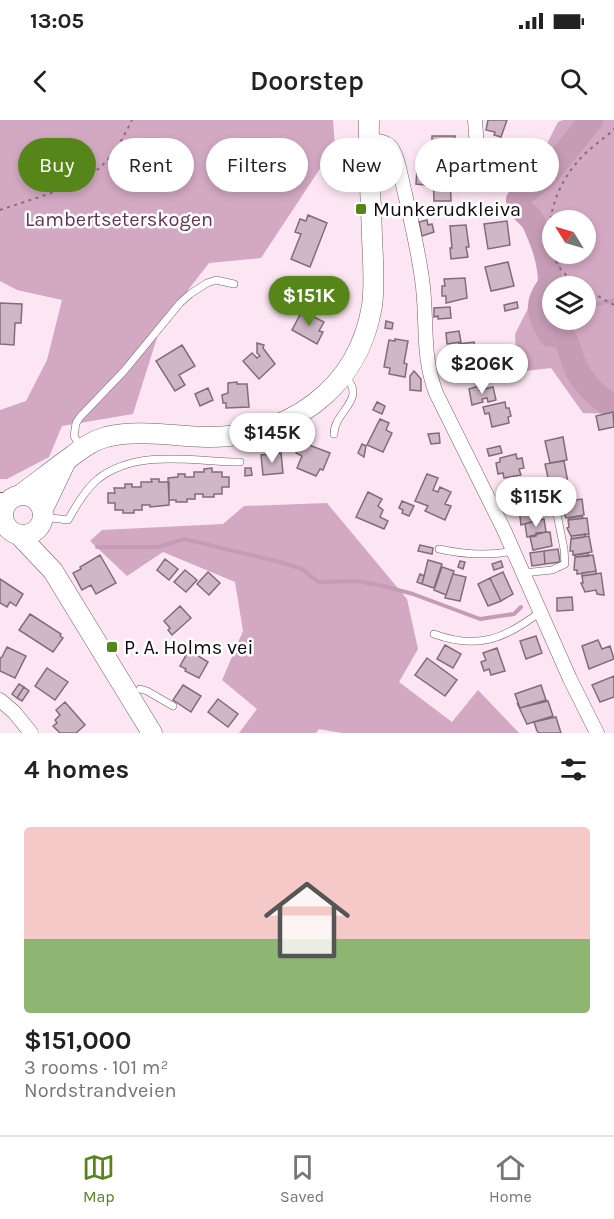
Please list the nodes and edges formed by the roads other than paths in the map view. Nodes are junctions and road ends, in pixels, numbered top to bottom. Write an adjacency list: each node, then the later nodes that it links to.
1 (369, 120): 3 (main road)
2 (475, 120): 4 (street)
3 (369, 138)
4 (476, 138)
5 (403, 186): 18 (street)
6 (371, 192): 8 (main road)
7 (234, 284): 10 (lane)
8 (344, 374): 9 (lane); 10 (main road)
9 (334, 434)
10 (81, 448): 11 (main road)
11 (66, 461): 13 (main road); 15 (main road)
12 (240, 462): 15 (lane)
13 (10, 499): 15 (main road); 16 (main road)
14 (554, 499): 20 (lane)
15 (43, 516): 16 (main road); 19 (main road)
16 (9, 529): 19 (main road)
17 (439, 549): 18 (lane)
18 (513, 551): 20 (street)
19 (53, 571): 27 (main road)
20 (523, 573): 21 (street)
21 (540, 612): 22 (lane); 28 (street)
22 (434, 634)
23 (140, 689): 25 (lane)
24 (0, 700): 26 (street)
25 (173, 706)
26 (31, 733)
27 (152, 733)
28 (597, 733)

